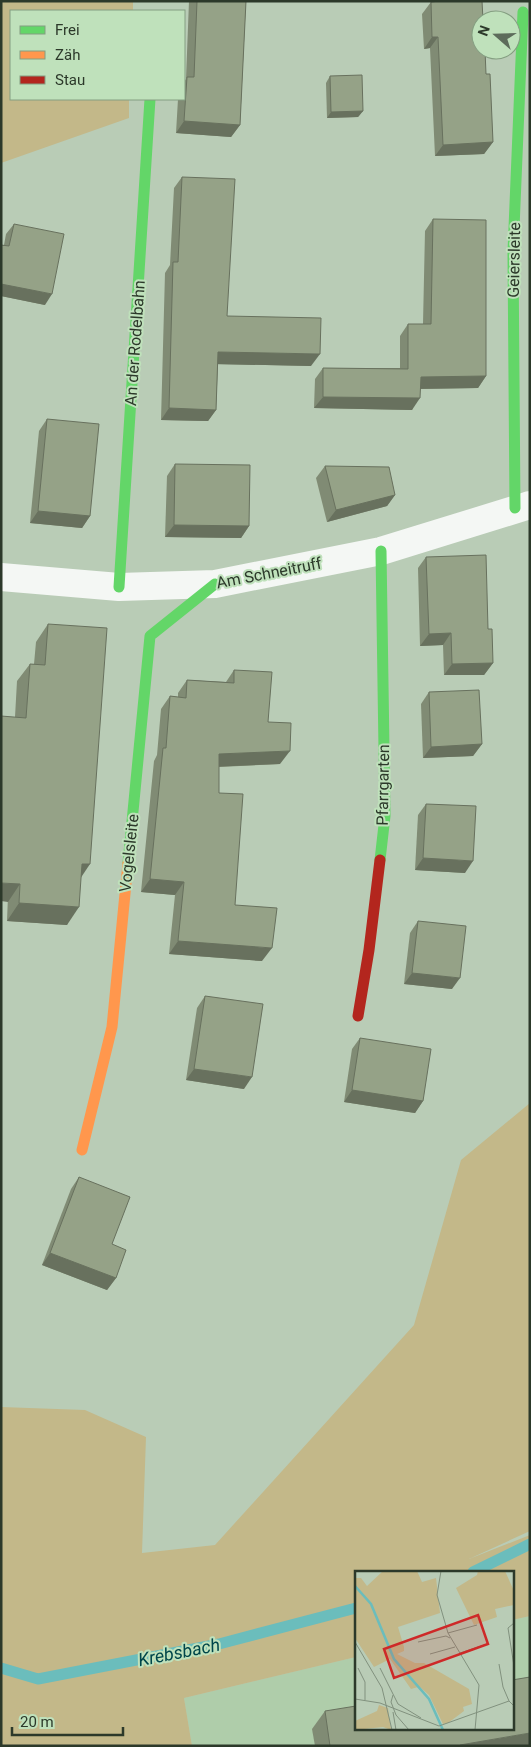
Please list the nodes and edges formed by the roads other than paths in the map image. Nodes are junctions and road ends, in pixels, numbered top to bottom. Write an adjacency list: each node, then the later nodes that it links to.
1 (523, 12): 3 (street, Geiersleite)
2 (150, 100): 7 (street, An der Rodelbahn)
3 (523, 507): 4 (street, Am Schneitruff)
4 (381, 551): 6 (street, Am Schneitruff); 8 (street, Pfarrgarten)
5 (1, 577): 7 (street, Am Schneitruff)
6 (215, 584): 7 (street, Am Schneitruff); 9 (street, Vogelsleite)
7 (119, 587)
8 (358, 1016)
9 (82, 1150)

